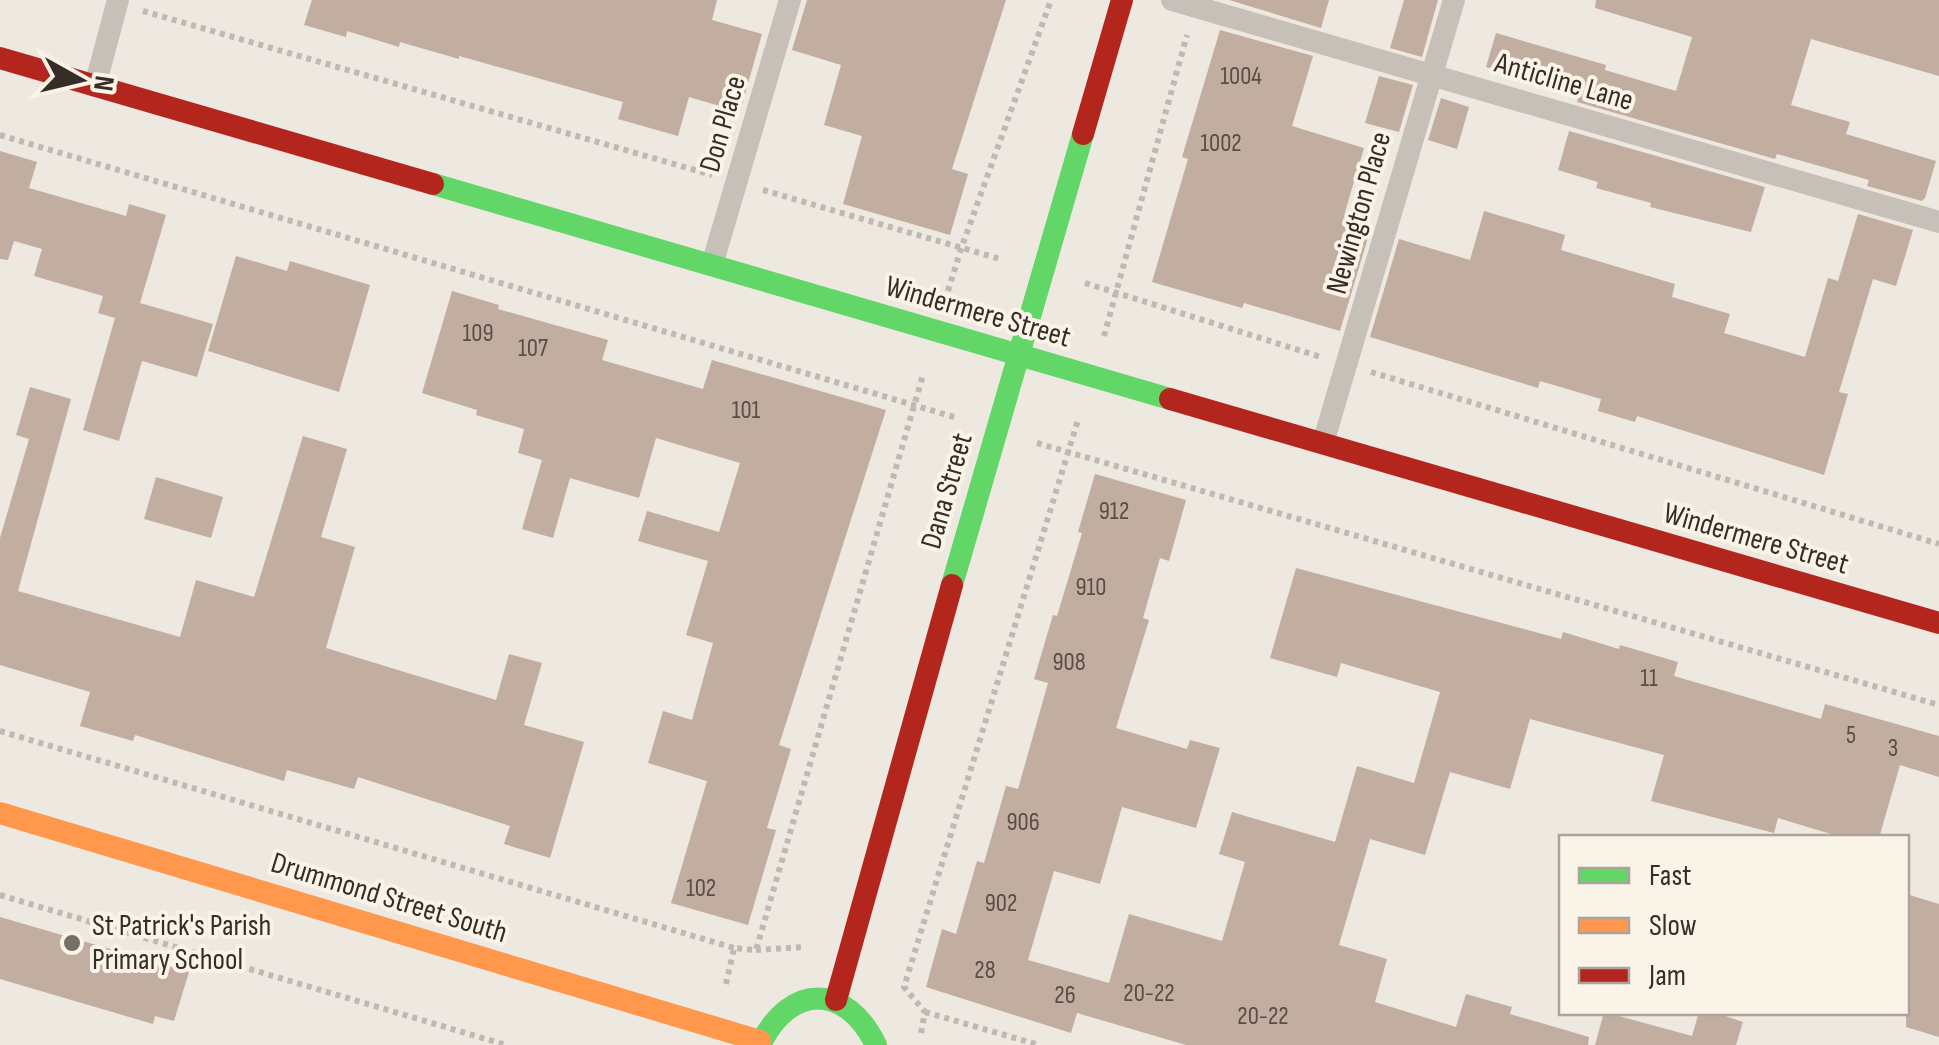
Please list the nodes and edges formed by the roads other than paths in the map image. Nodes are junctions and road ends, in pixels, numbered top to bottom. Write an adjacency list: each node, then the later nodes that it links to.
1 (790, 0): 10 (lane, Don Place)
2 (1122, 0): 11 (street, Dana Street)
3 (1454, 0): 7 (lane, Newington Place)
4 (118, 2): 8 (lane)
5 (1183, 4): 7 (lane, Anticline Lane)
6 (0, 58): 8 (street, Windermere Street)
7 (1432, 74): 9 (lane, Anticline Lane); 12 (lane, Newington Place)
8 (94, 86): 10 (street, Windermere Street)
9 (1939, 222)
10 (712, 266): 11 (street, Windermere Street)
11 (1018, 355): 12 (street, Windermere Street); 15 (street, Dana Street)
12 (1322, 444): 13 (street, Windermere Street)
13 (1939, 624)
14 (0, 813): 16 (street, Drummond Street South)
15 (836, 1000): 16 (street); 17 (street)
16 (760, 1043)
17 (876, 1045)

